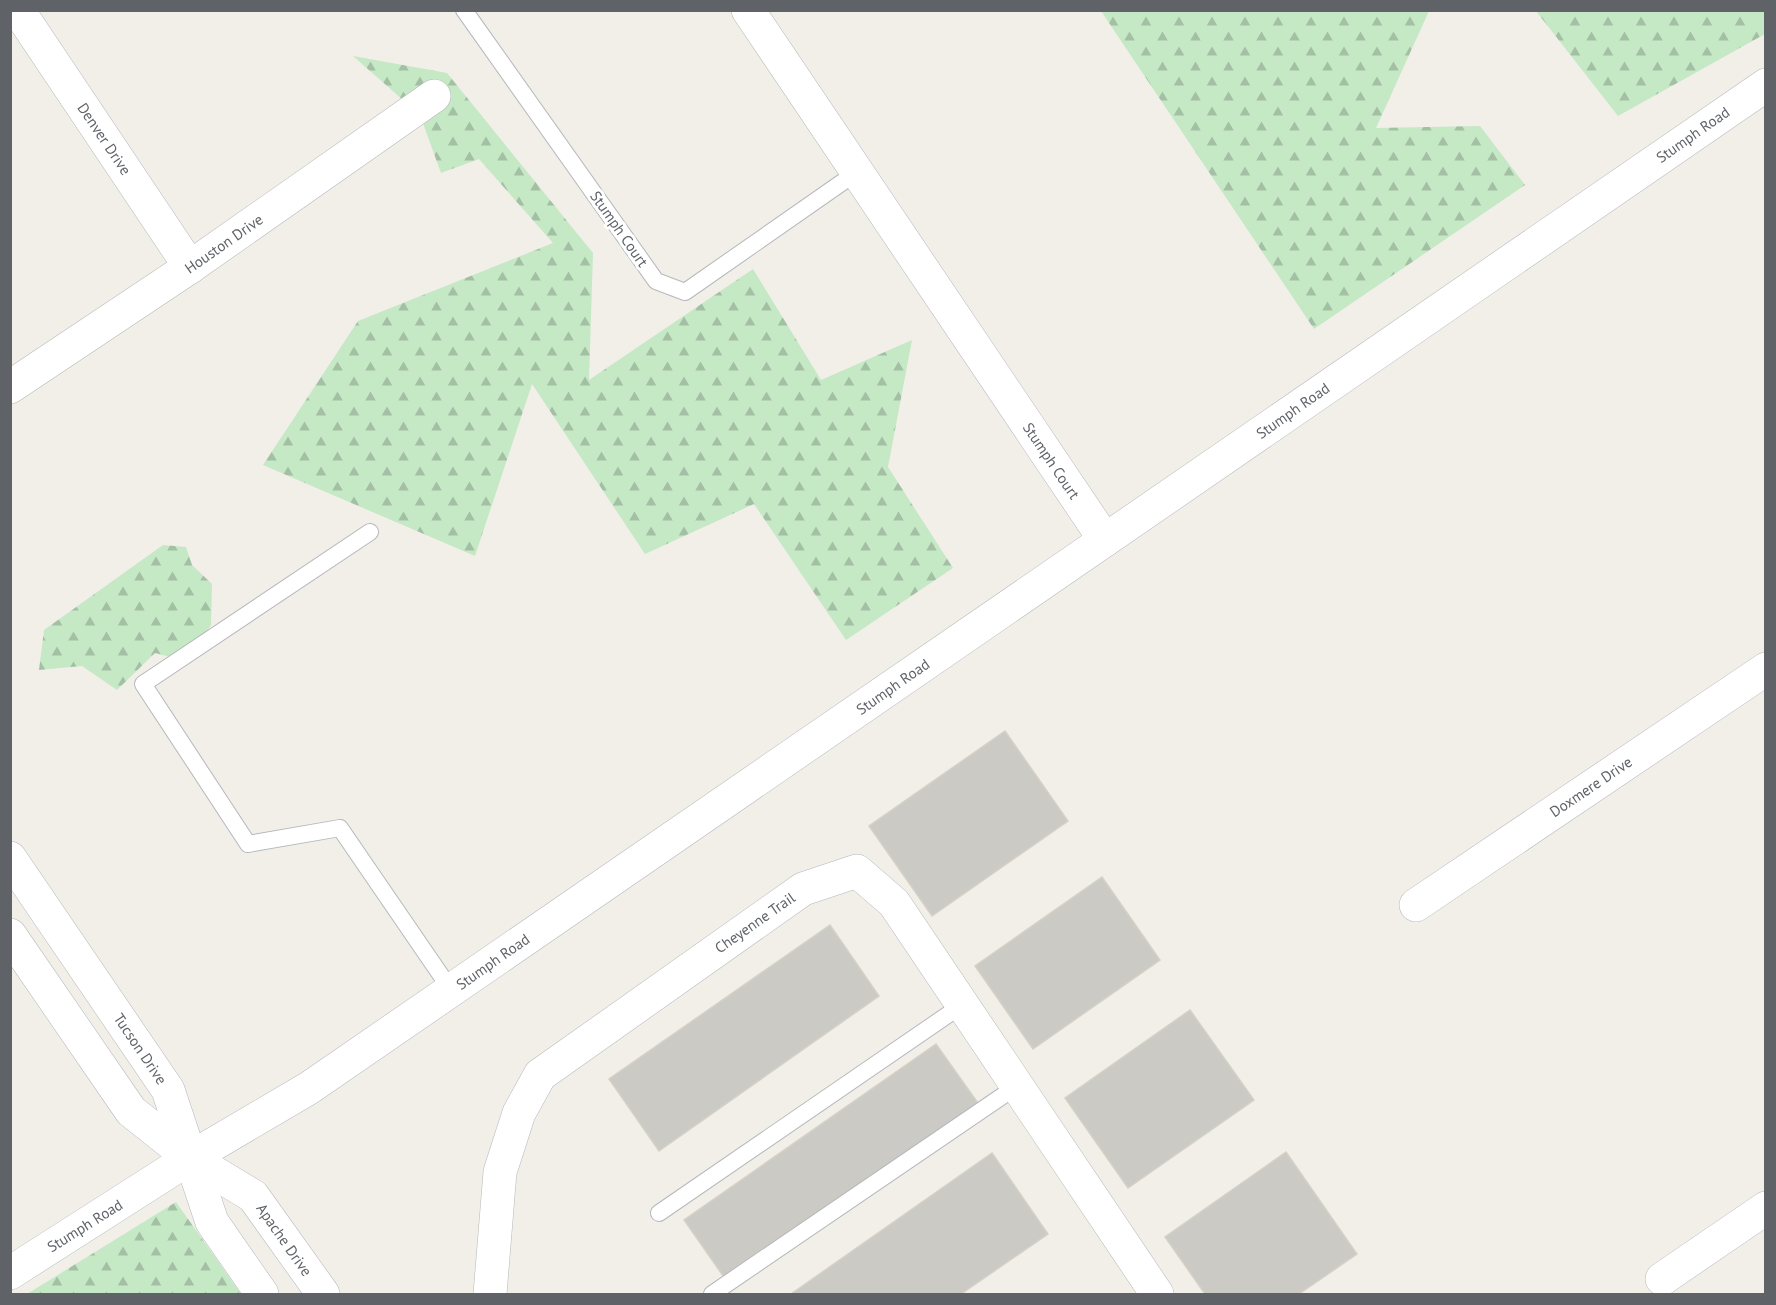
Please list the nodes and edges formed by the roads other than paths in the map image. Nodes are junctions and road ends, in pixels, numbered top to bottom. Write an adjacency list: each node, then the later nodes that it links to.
1 (18, 10): 7 (street, Denver Drive)
2 (464, 10): 6 (lane, Stumph Court)
3 (748, 10): 6 (street, Stumph Court)
4 (1766, 85): 10 (street, Stumph Road)
5 (434, 96): 7 (street, Houston Drive)
6 (857, 172): 10 (street, Stumph Court)
7 (190, 267): 8 (street, Houston Drive)
8 (10, 387)
9 (370, 532): 15 (lane)
10 (1105, 540): 15 (street, Stumph Road)
11 (1766, 669): 13 (street, Doxmere Drive)
12 (10, 858): 18 (street, Tucson Drive)
13 (1416, 905)
14 (10, 935): 18 (street)
15 (451, 990): 18 (street, Stumph Road)
16 (962, 1005): 17 (street, Cheyenne Trail); 20 (lane); 25 (street, Cheyenne Trail)
17 (1017, 1086): 26 (lane); 27 (street, Cheyenne Trail)
18 (190, 1158): 21 (street, Stumph Road); 23 (street); 24 (street, Apache Drive)
19 (1766, 1208): 22 (street)
20 (659, 1213)
21 (10, 1273)
22 (1662, 1279)
23 (262, 1294)
24 (323, 1294)
25 (490, 1294)
26 (712, 1294)
27 (1157, 1294)

